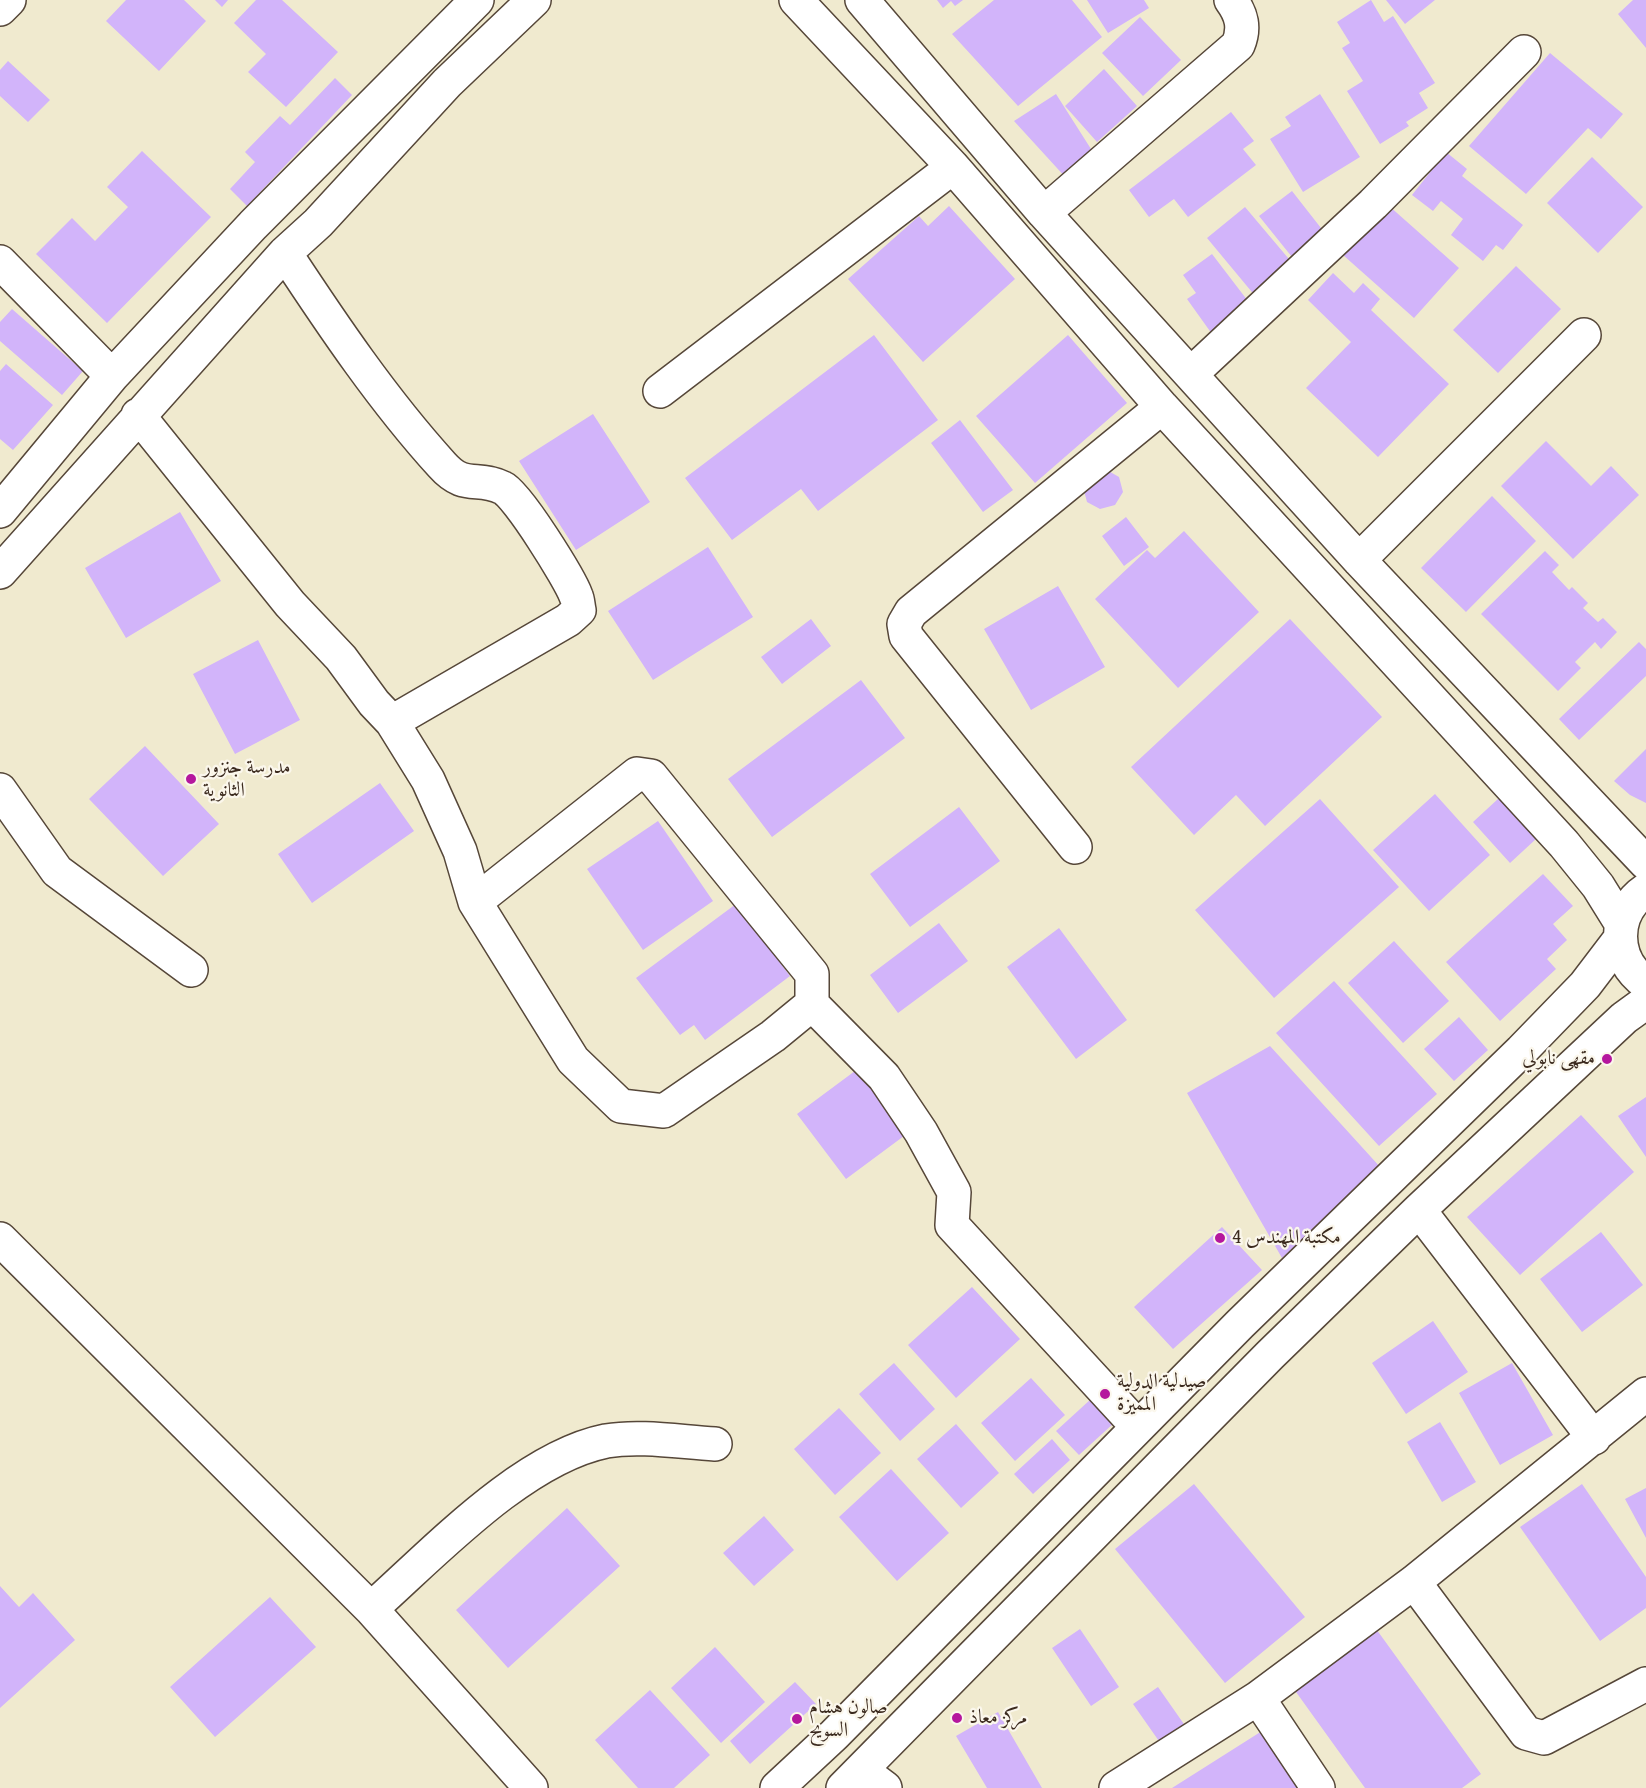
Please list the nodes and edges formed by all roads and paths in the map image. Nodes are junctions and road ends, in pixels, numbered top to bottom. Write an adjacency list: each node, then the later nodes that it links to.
1 (9, 0): 7 (street)
2 (477, 0): 15 (street)
3 (534, 0): 11 (street)
4 (796, 0): 9 (street)
5 (862, 0): 10 (street)
6 (1231, 0): 10 (street)
7 (0, 9)
8 (1524, 52): 14 (street)
9 (953, 166): 16 (street); 17 (street)
10 (1044, 213): 14 (street)
11 (285, 253): 18 (street); 22 (street)
12 (5, 277): 15 (street)
13 (1584, 335): 20 (street)
14 (1192, 373): 20 (street)
15 (111, 376): 19 (street)
16 (660, 391)
17 (1162, 406): 24 (street); 28 (street)
18 (138, 415): 21 (street); 22 (street)
19 (0, 511)
20 (1359, 560): 25 (street)
21 (0, 572)
22 (392, 722): 27 (street)
23 (0, 790): 29 (street)
24 (1075, 847)
25 (1646, 863)
26 (1646, 890): 28 (street)
27 (475, 902): 32 (street); 32 (street)
28 (1621, 931): 30 (street); 36 (street)
29 (192, 970)
30 (1646, 983)
31 (1646, 1002): 33 (street)
32 (812, 1004): 36 (street)
33 (1419, 1210): 37 (street); 43 (street)
34 (0, 1239): 40 (street)
35 (1646, 1394): 37 (street)
36 (1138, 1426): 45 (street)
37 (1594, 1438): 39 (street)
38 (715, 1444): 40 (street)
39 (1414, 1582): 41 (street); 42 (street)
40 (371, 1610): 44 (street)
41 (1646, 1684)
42 (1258, 1698): 46 (street); 47 (street)
43 (863, 1782)
44 (531, 1788)
45 (777, 1788)
46 (1116, 1788)
47 (1318, 1788)

